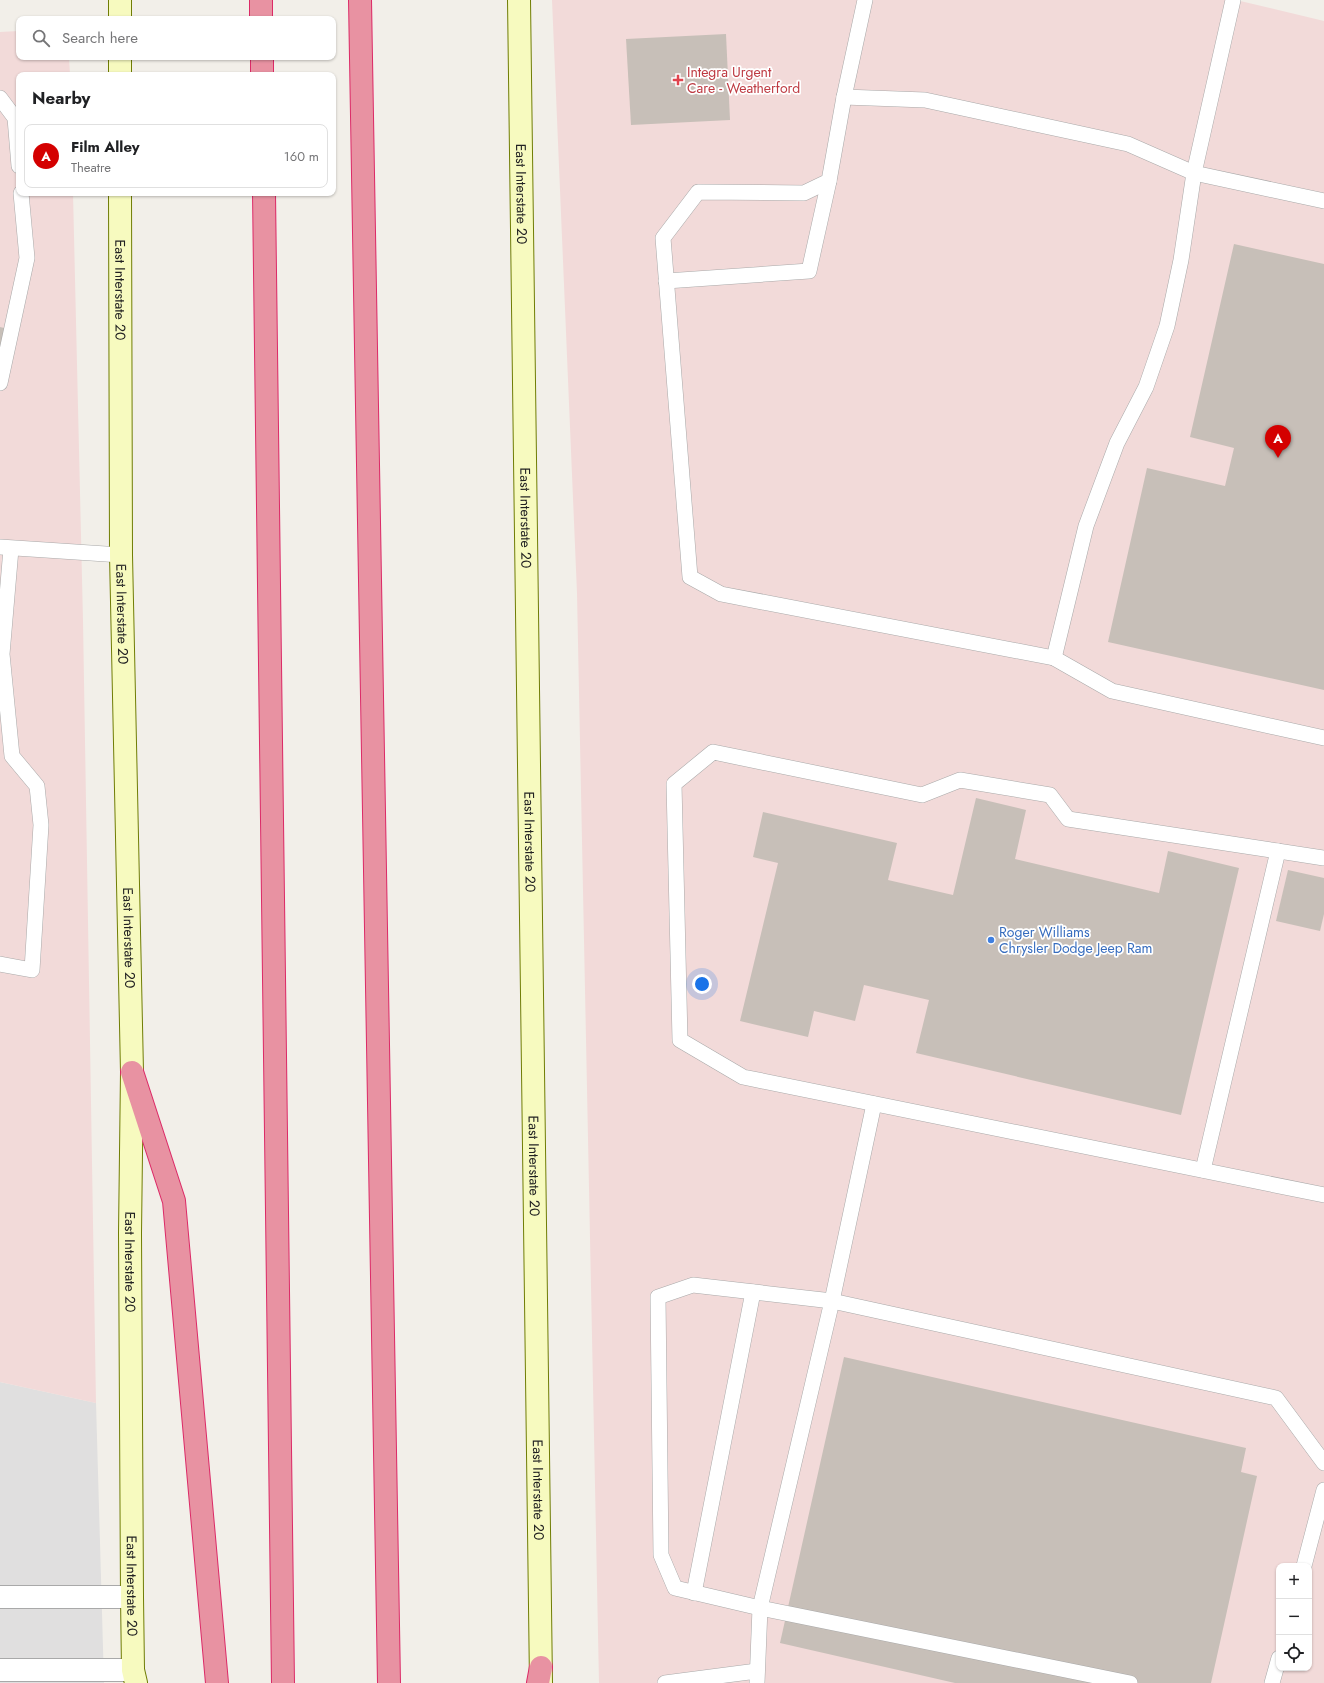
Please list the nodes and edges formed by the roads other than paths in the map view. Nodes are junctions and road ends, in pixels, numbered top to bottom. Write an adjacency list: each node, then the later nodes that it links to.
1 (120, 0): 7 (main road)
2 (261, 0): 8 (highway)
3 (360, 0): 54 (highway)
4 (519, 0): 51 (main road, East Interstate 20)
5 (865, 0): 13 (lane)
6 (1233, 0): 18 (lane)
7 (120, 16)
8 (262, 16)
9 (120, 60): 11 (main road)
10 (262, 60): 12 (highway)
11 (120, 72)
12 (262, 72)
13 (844, 97): 18 (lane); 19 (lane)
14 (0, 98): 16 (lane)
15 (0, 115): 16 (lane)
16 (15, 118): 17 (lane)
17 (16, 130)
18 (1194, 173): 23 (lane); 28 (lane)
19 (829, 181): 24 (lane); 24 (lane)
20 (21, 196): 25 (lane)
21 (120, 196): 27 (main road, East Interstate 20)
22 (264, 196): 53 (highway)
23 (1324, 202)
24 (666, 281): 28 (lane)
25 (0, 383)
26 (6, 548): 27 (lane); 30 (lane)
27 (121, 556): 34 (main road, East Interstate 20)
28 (1054, 658): 29 (lane)
29 (1324, 738)
30 (6, 754): 33 (lane)
31 (1278, 851): 32 (lane); 35 (lane); 36 (lane)
32 (1324, 858)
33 (0, 964)
34 (132, 1072): 44 (main road, East Interstate 20); 52 (highway)
35 (874, 1104): 36 (lane); 39 (lane)
36 (1203, 1170): 37 (lane)
37 (1324, 1194)
38 (753, 1292): 39 (lane); 43 (lane); 43 (lane)
39 (832, 1301): 40 (lane); 46 (lane)
40 (1324, 1463)
41 (1324, 1490): 42 (lane)
42 (1305, 1563)
43 (694, 1593): 46 (lane)
44 (132, 1596): 45 (street); 49 (main road, East Interstate 20)
45 (0, 1597)
46 (760, 1608): 50 (lane); 56 (lane)
47 (1276, 1669): 57 (lane)
48 (0, 1670): 49 (street)
49 (134, 1676)
50 (757, 1677): 55 (lane)
51 (540, 1678)
52 (217, 1683)
53 (283, 1683)
54 (389, 1683)
55 (665, 1683)
56 (1130, 1683)
57 (1272, 1683)

